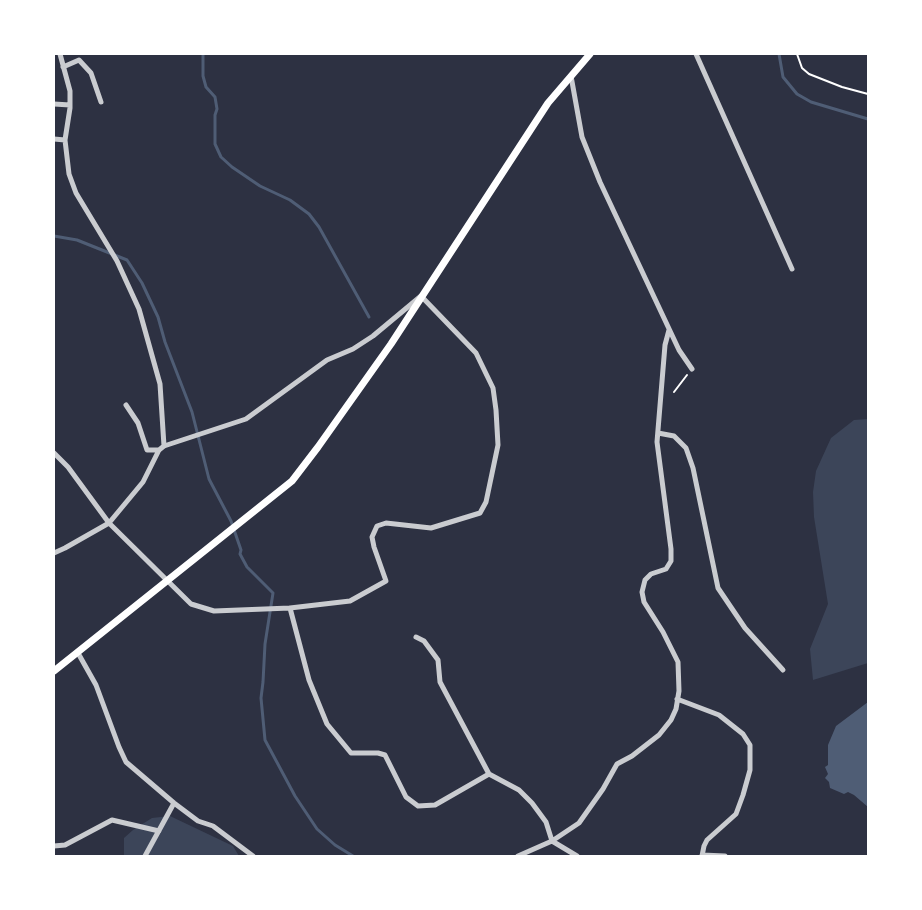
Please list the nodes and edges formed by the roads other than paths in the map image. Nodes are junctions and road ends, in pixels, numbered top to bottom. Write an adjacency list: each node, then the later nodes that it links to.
1 (60, 54): 4 (street)
2 (590, 54): 5 (main road)
3 (696, 54): 11 (street)
4 (64, 67): 6 (street); 8 (street)
5 (570, 76): 12 (main road); 13 (street)
6 (101, 102)
7 (54, 104): 8 (street)
8 (70, 105): 10 (street)
9 (54, 139): 10 (street)
10 (65, 140): 17 (street)
11 (792, 269)
12 (421, 296): 17 (street); 22 (main road); 23 (street)
13 (669, 330): 14 (street); 16 (street)
14 (692, 369)
15 (126, 405): 18 (street)
16 (658, 433): 26 (street); 28 (street)
17 (164, 446): 18 (street)
18 (159, 450): 20 (street)
19 (54, 453): 20 (street)
20 (109, 523): 21 (street); 22 (street)
21 (54, 553)
22 (167, 580): 23 (street); 25 (main road)
23 (290, 608): 29 (street)
24 (416, 637): 29 (street)
25 (78, 653): 27 (main road); 30 (street)
26 (783, 670)
27 (54, 671)
28 (677, 699): 32 (street); 38 (street)
29 (489, 774): 32 (street)
30 (174, 803): 31 (street); 35 (street)
31 (159, 831): 33 (street); 34 (street)
32 (552, 841): 36 (street); 37 (street)
33 (54, 846)
34 (145, 856)
35 (253, 856)
36 (518, 856)
37 (577, 856)
38 (702, 856): 39 (street)
39 (725, 856)

